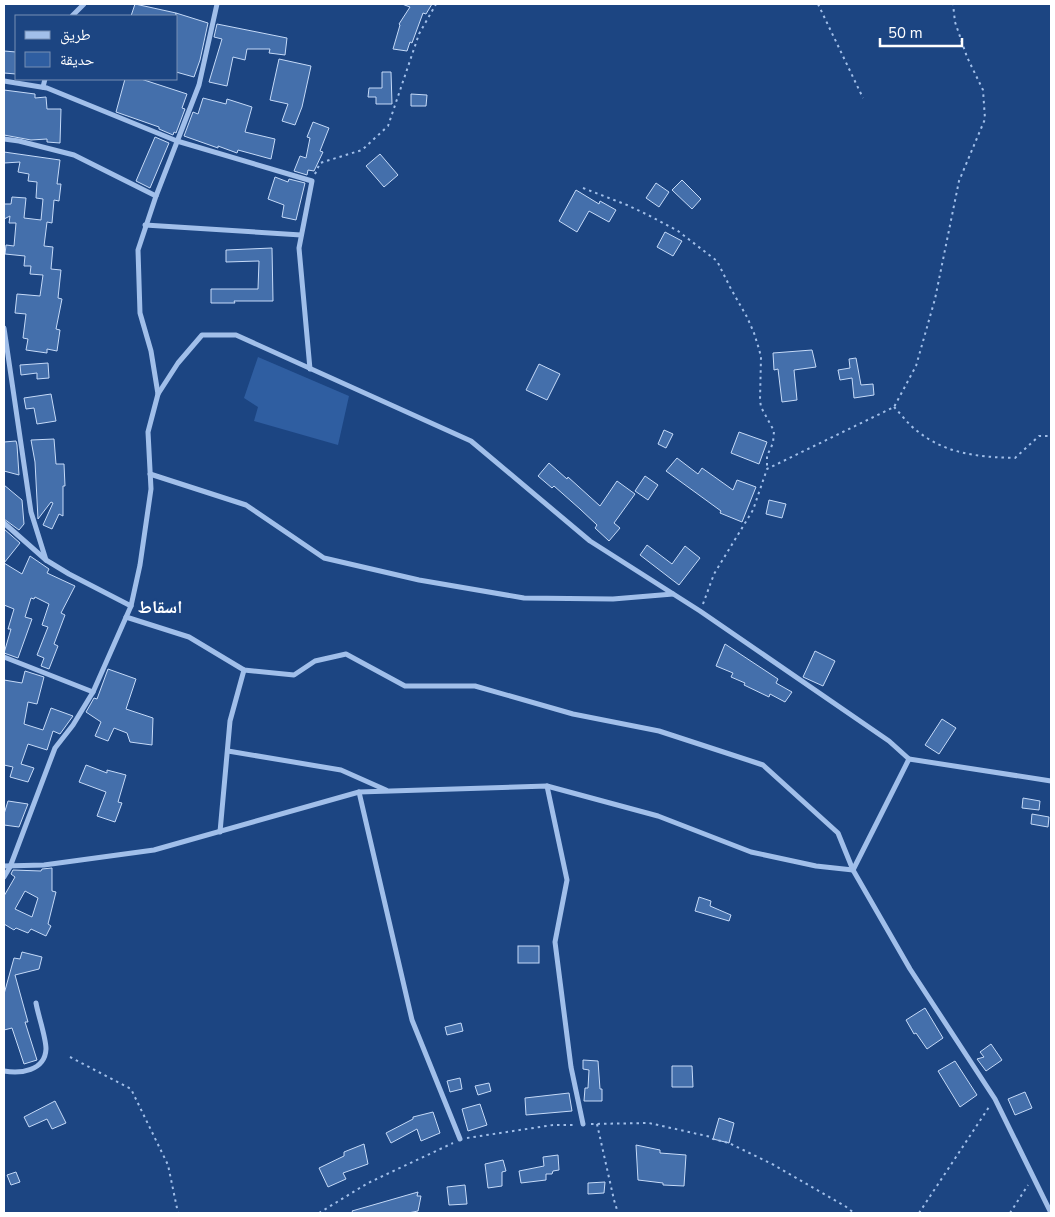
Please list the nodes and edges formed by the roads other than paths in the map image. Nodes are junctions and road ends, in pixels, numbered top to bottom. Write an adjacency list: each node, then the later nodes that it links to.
1 (84, 4): 3 (street)
2 (217, 4): 8 (street)
3 (73, 15)
4 (45, 80): 6 (street)
5 (4, 81): 6 (street)
6 (43, 87): 8 (street)
7 (4, 139): 9 (street)
8 (177, 141): 9 (street); 11 (street)
9 (156, 196): 10 (street)
10 (146, 225): 11 (street); 14 (street)
11 (301, 235): 13 (street)
12 (4, 328): 17 (street)
13 (310, 369): 14 (street); 18 (street)
14 (158, 394): 15 (street)
15 (150, 474): 18 (street); 19 (street)
16 (4, 523): 17 (street)
17 (46, 560): 19 (street)
18 (673, 594): 25 (street)
19 (131, 606): 20 (street)
20 (126, 618): 22 (street); 23 (street)
21 (4, 657): 23 (street)
22 (244, 670): 24 (street); 32 (street)
23 (93, 692): 31 (street)
24 (228, 751): 28 (street); 30 (street)
25 (909, 759): 26 (street); 32 (street)
26 (1051, 781)
27 (547, 786): 28 (street); 32 (street); 36 (street)
28 (389, 791): 29 (street)
29 (360, 792): 30 (street); 37 (street)
30 (220, 832): 31 (street)
31 (7, 866): 33 (street)
32 (853, 870): 38 (street)
33 (4, 877)
34 (36, 1003): 35 (street)
35 (4, 1071)
36 (583, 1124)
37 (460, 1139)
38 (1051, 1213)

